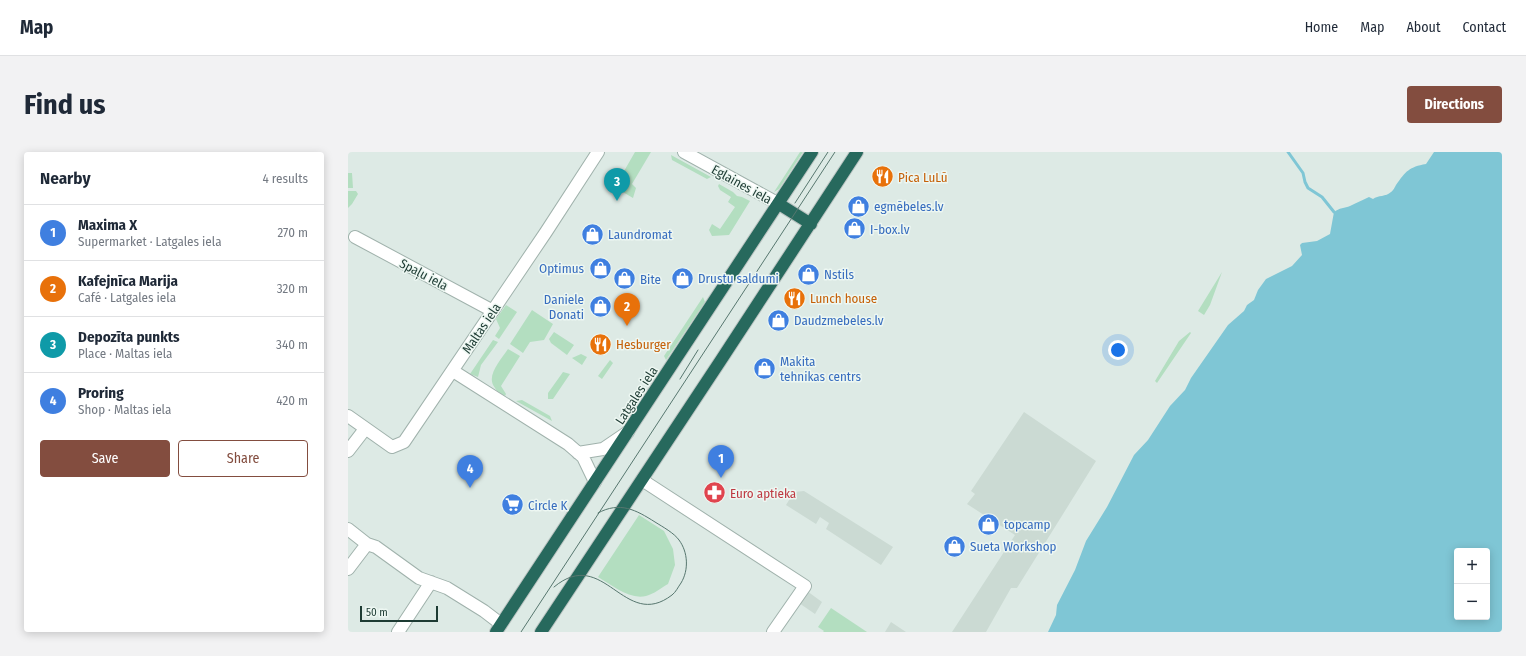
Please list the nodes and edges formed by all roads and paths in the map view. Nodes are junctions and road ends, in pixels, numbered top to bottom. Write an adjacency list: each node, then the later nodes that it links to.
1 (598, 152): 8 (street, Maltas iela)
2 (684, 152): 5 (street, Eglaines iela)
3 (812, 152): 5 (highway, Latgales iela)
4 (857, 152): 6 (highway)
5 (779, 204): 6 (highway); 12 (highway, Latgales iela)
6 (810, 224): 15 (highway)
7 (355, 237): 8 (street, Spaļu iela)
8 (493, 311): 9 (street, Maltas iela)
9 (453, 371): 11 (street, Maltas iela); 14 (street)
10 (348, 416): 11 (street)
11 (365, 429): 13 (street)
12 (629, 431): 14 (street); 16 (highway, Latgales iela)
13 (348, 451)
14 (578, 453): 16 (street)
15 (642, 480): 23 (highway); 24 (street)
16 (595, 482): 21 (highway, Latgales iela)
17 (348, 529): 18 (street)
18 (367, 544): 19 (street); 20 (street)
19 (348, 569)
20 (431, 582): 21 (street); 22 (street)
21 (499, 628)
22 (398, 632)
23 (541, 632)
24 (773, 632)

